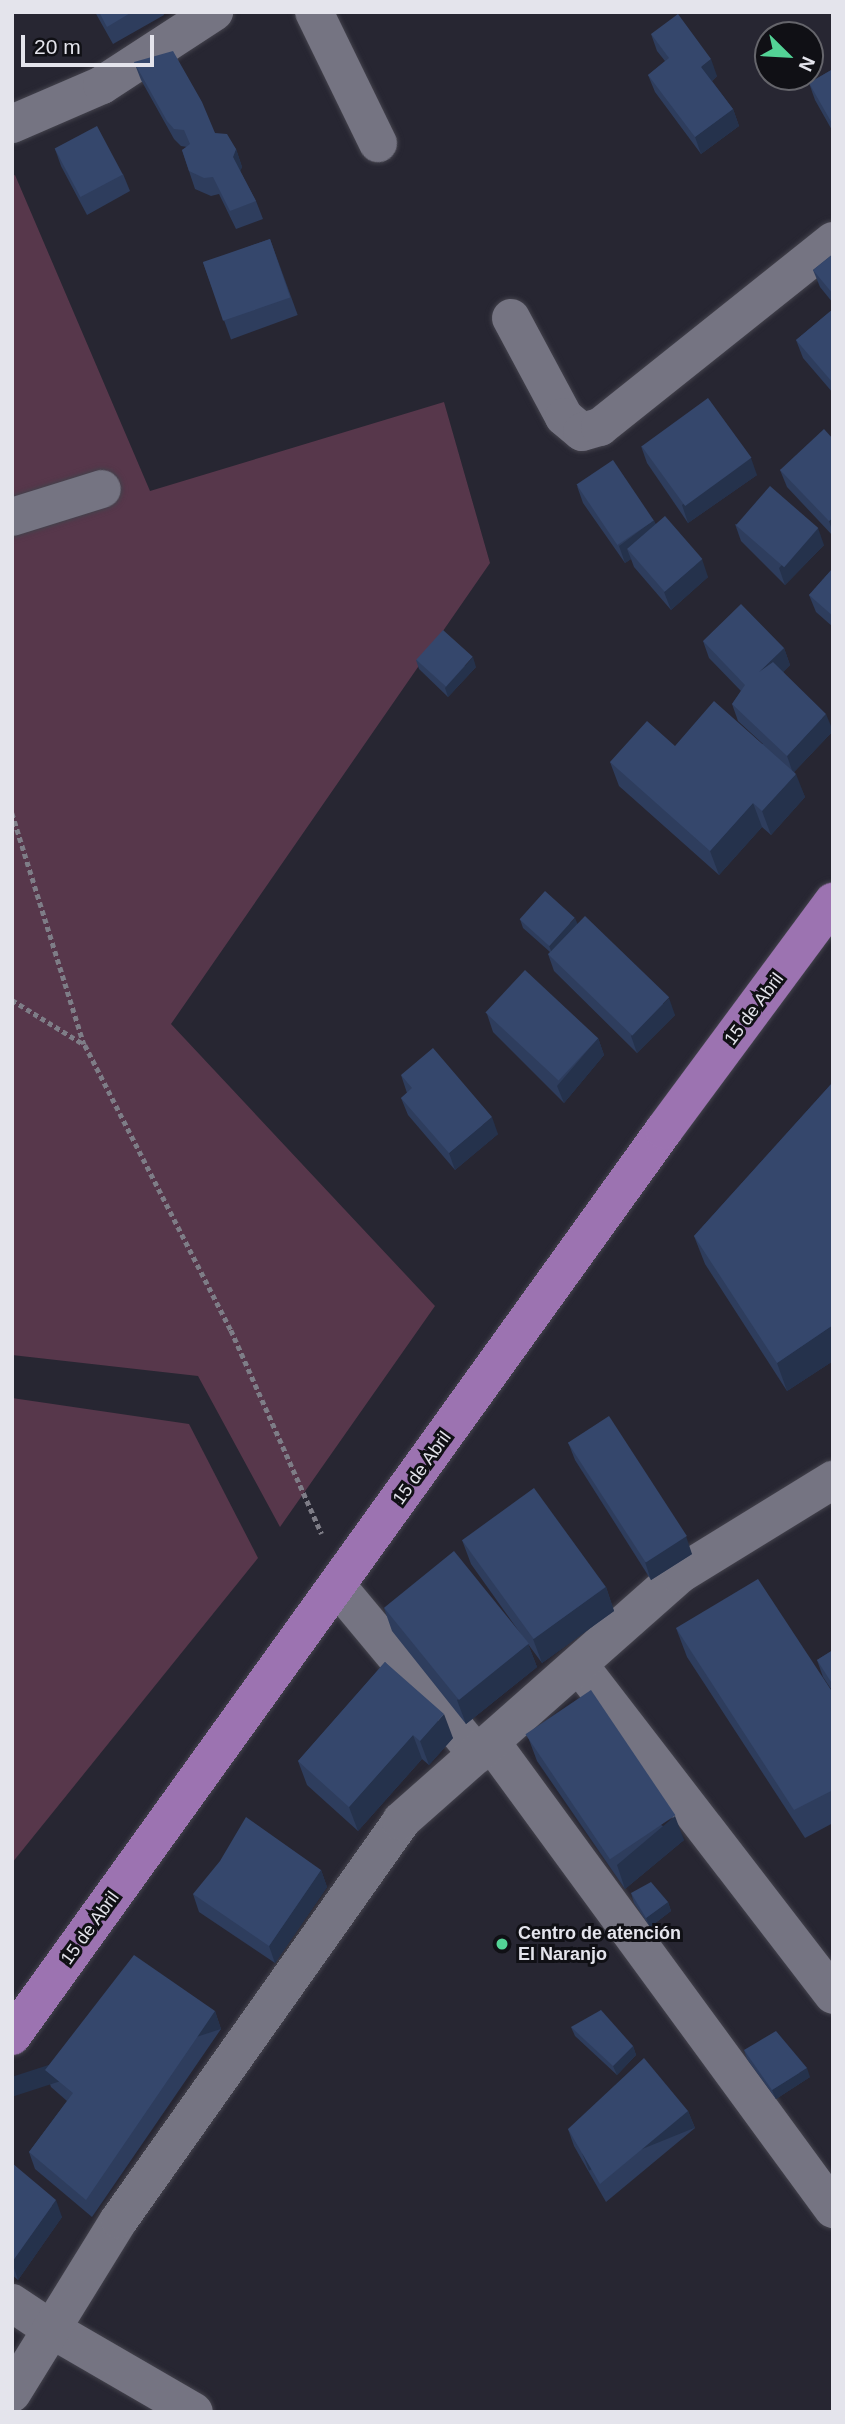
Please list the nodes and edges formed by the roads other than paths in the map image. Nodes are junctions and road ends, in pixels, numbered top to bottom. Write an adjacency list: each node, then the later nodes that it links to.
1 (214, 12): 3 (street)
2 (314, 12): 4 (street)
3 (12, 124)
4 (378, 143)
5 (833, 241): 6 (street)
6 (511, 318)
7 (102, 489): 8 (street)
8 (12, 517)
9 (833, 902): 11 (main road, 15 de Abril)
10 (833, 1480): 12 (street)
11 (338, 1586): 13 (street); 15 (main road, 15 de Abril)
12 (580, 1666): 13 (street); 14 (street)
13 (484, 1748): 16 (street); 18 (street)
14 (833, 1995)
15 (12, 2036)
16 (833, 2209)
17 (12, 2302): 18 (street)
18 (51, 2329): 19 (street); 20 (street)
19 (12, 2393)
20 (194, 2412)

